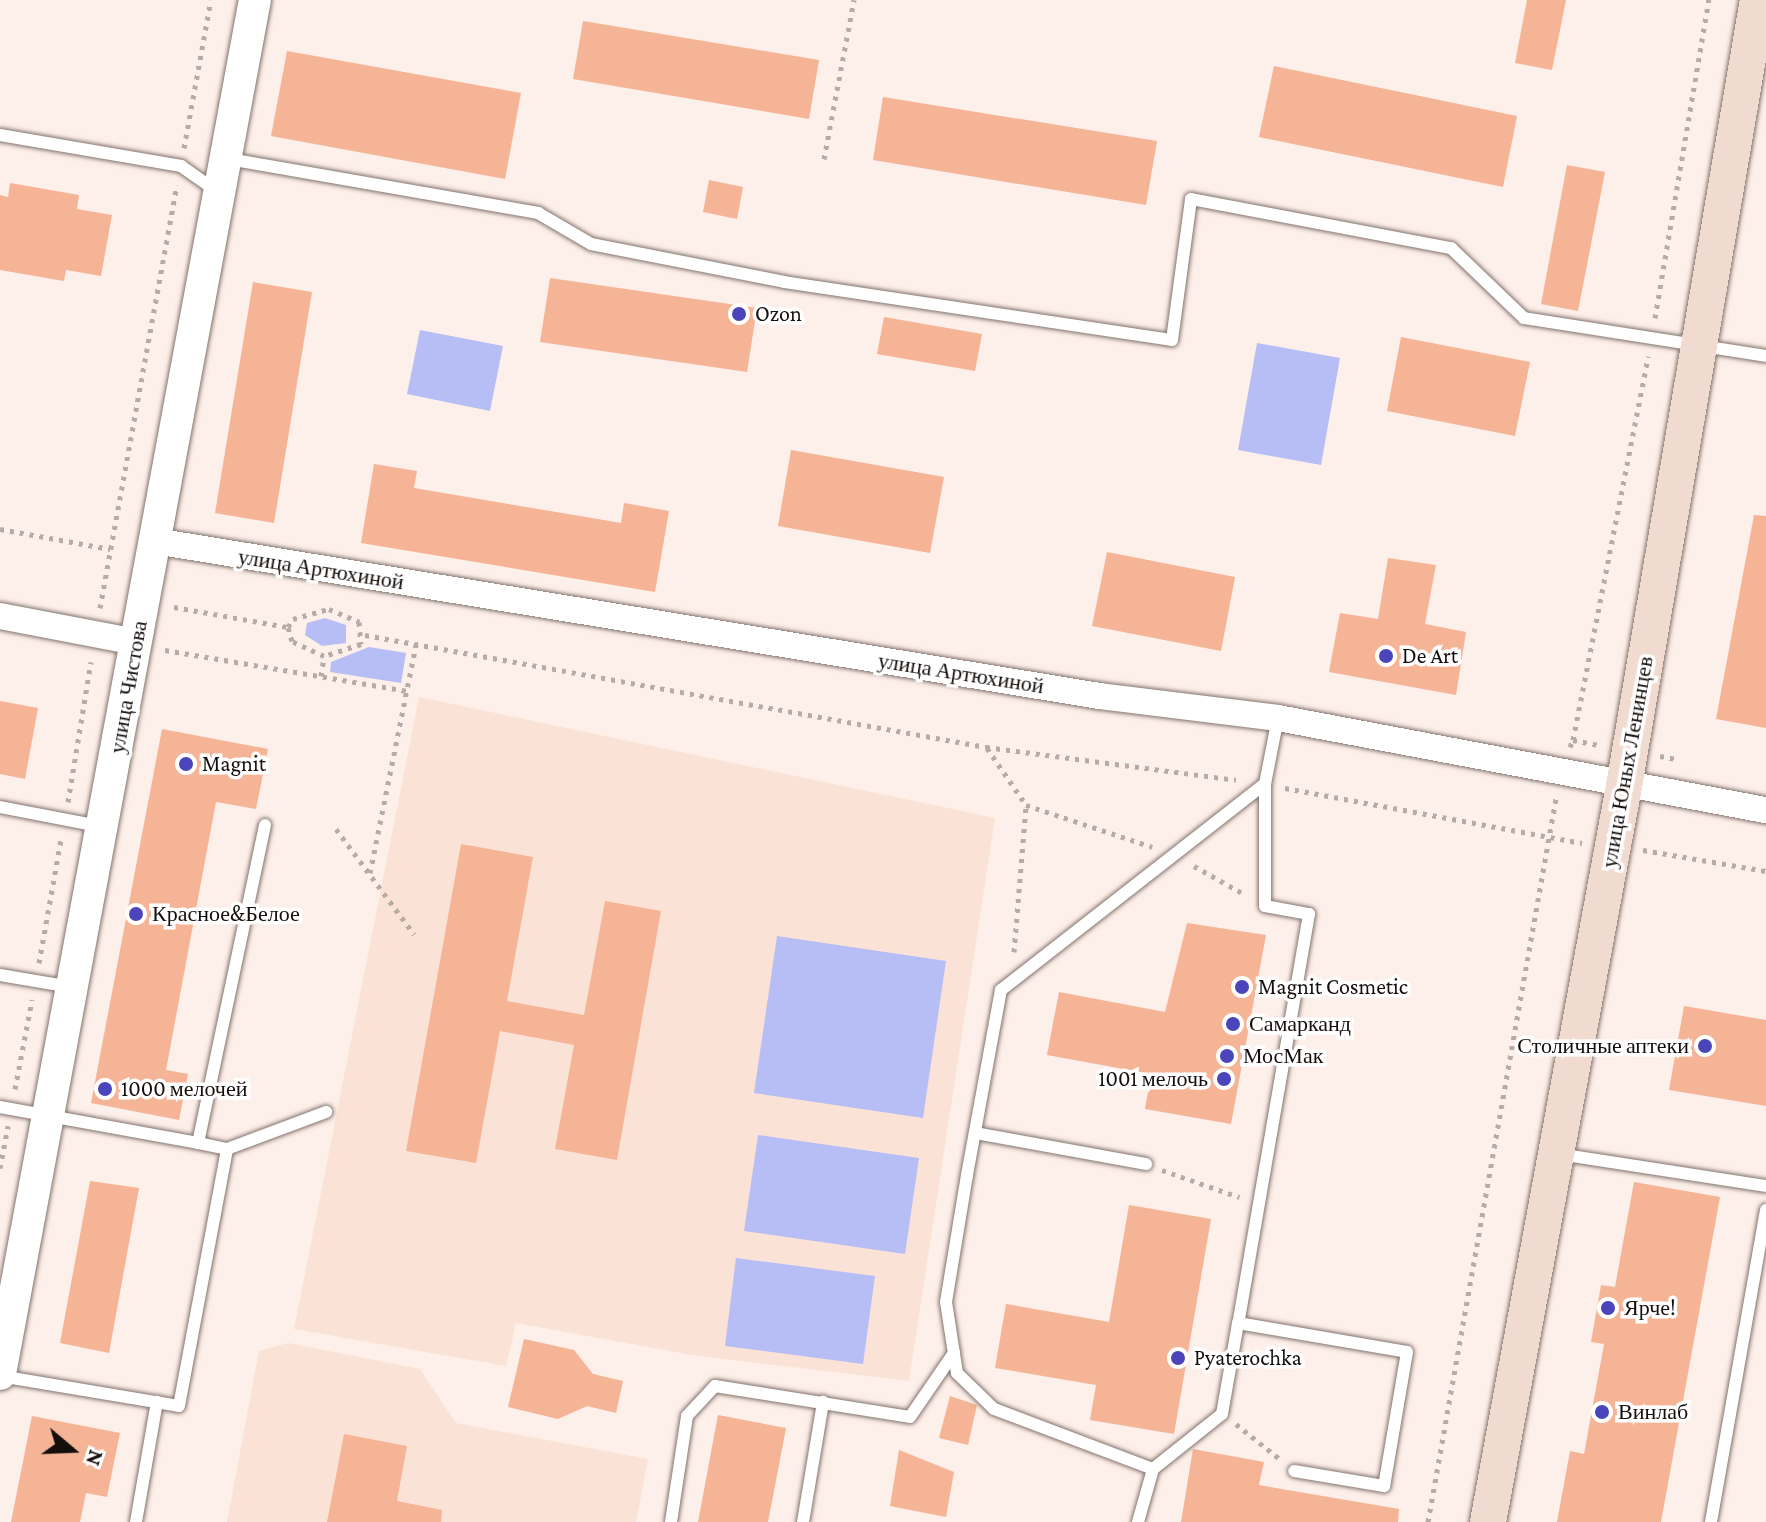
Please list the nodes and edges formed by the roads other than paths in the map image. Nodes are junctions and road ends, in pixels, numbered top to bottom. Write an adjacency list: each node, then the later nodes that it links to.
1 (255, 0): 4 (street, улица Чистова)
2 (1758, 0): 6 (main road, улица Юных Ленинцев)
3 (0, 135): 5 (lane)
4 (225, 159): 5 (street, улица Чистова); 6 (lane)
5 (220, 194): 8 (street, улица Чистова)
6 (1699, 344): 7 (lane); 13 (main road, улица Юных Ленинцев)
7 (1766, 356)
8 (155, 541): 10 (street, улица Чистова); 11 (street, улица Артюхиной)
9 (0, 616): 10 (street)
10 (151, 646): 17 (street, улица Чистова)
11 (1278, 718): 12 (lane); 13 (street, улица Артюхиной)
12 (1265, 784): 23 (lane); 30 (lane)
13 (1624, 786): 15 (street, улица Артюхиной); 26 (main road, улица Юных Ленинцев)
14 (0, 807): 17 (lane)
15 (1766, 810)
16 (265, 825): 24 (lane)
17 (102, 827): 19 (street, улица Чистова)
18 (0, 975): 19 (lane)
19 (71, 987): 22 (street, улица Чистова)
20 (6, 1108): 22 (lane)
21 (326, 1112): 25 (lane)
22 (47, 1115): 24 (lane); 32 (street, улица Чистова)
23 (975, 1133): 27 (lane); 31 (lane)
24 (198, 1143): 25 (lane)
25 (227, 1149): 33 (lane)
26 (1556, 1153): 28 (lane); 41 (main road, улица Юных Ленинцев)
27 (1146, 1164)
28 (1766, 1186)
29 (1766, 1210): 42 (lane)
30 (1238, 1323): 35 (lane); 36 (lane)
31 (954, 1353): 34 (lane); 35 (lane)
32 (0, 1375): 33 (lane)
33 (157, 1402): 37 (lane)
34 (823, 1402): 38 (lane); 39 (lane)
35 (1153, 1469): 40 (lane)
36 (1294, 1471)
37 (136, 1522)
38 (671, 1522)
39 (803, 1522)
40 (1138, 1522)
41 (1488, 1522)
42 (1711, 1522)

